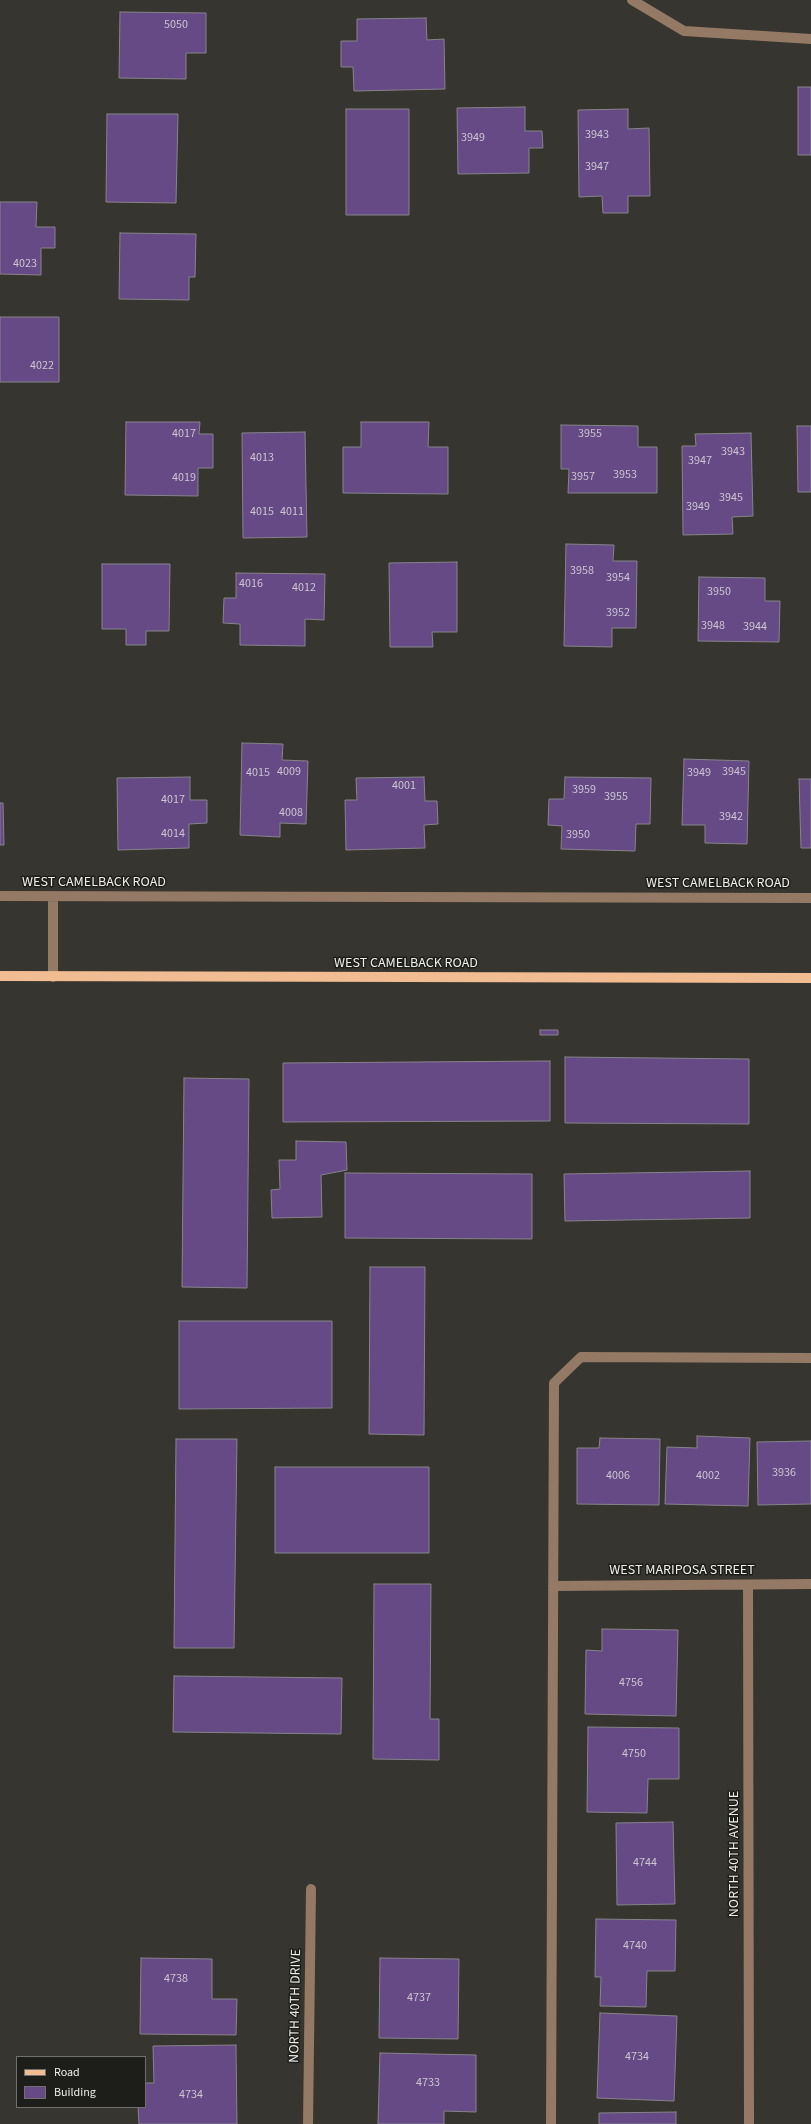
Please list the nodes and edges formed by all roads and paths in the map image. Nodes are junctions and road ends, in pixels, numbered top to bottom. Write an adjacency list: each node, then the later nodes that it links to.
1 (632, 0): 2 (street)
2 (811, 39)
3 (0, 896): 4 (street, WEST CAMELBACK ROAD)
4 (53, 896): 5 (street, WEST CAMELBACK ROAD); 7 (street)
5 (811, 898)
6 (0, 976): 7 (main road, WEST CAMELBACK ROAD)
7 (53, 977): 8 (main road, WEST CAMELBACK ROAD)
8 (811, 978)
9 (811, 1358): 12 (street)
10 (811, 1584): 11 (street, WEST MARIPOSA STREET)
11 (748, 1585): 12 (street, WEST MARIPOSA STREET); 16 (street, NORTH 40TH AVENUE)
12 (553, 1586): 15 (street)
13 (311, 1888): 14 (street, NORTH 40TH DRIVE)
14 (308, 2124)
15 (552, 2124)
16 (749, 2124)

